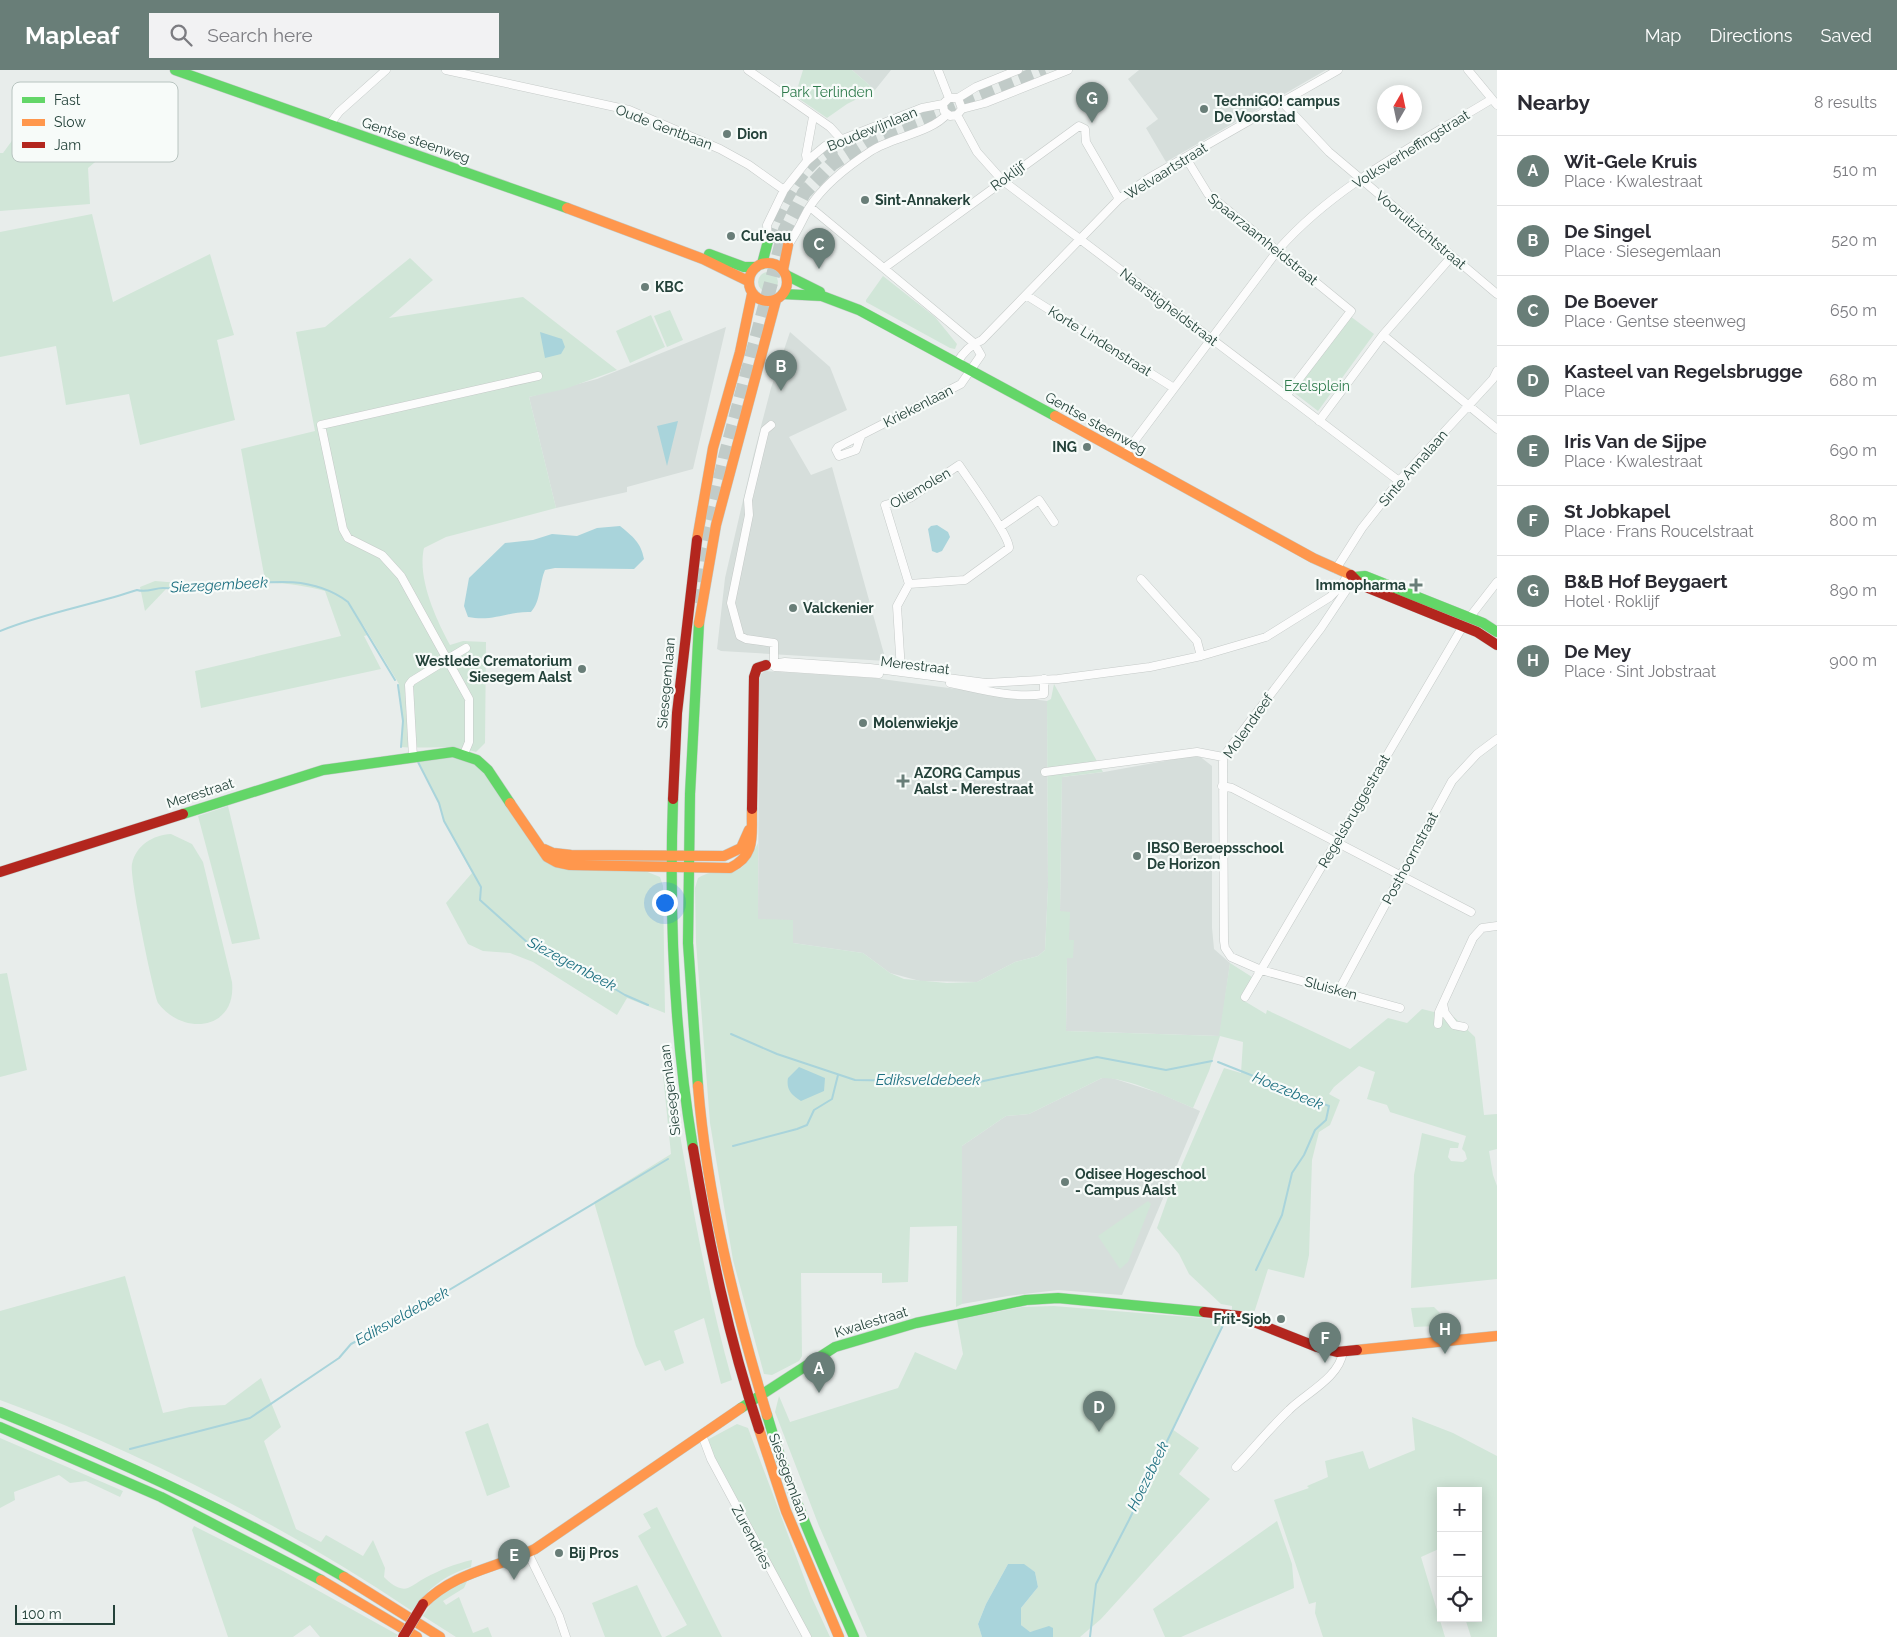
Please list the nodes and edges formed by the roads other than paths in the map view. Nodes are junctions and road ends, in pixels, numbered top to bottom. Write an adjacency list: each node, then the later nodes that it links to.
1 (175, 70): 17 (main road, Gentse steenweg)
2 (386, 70): 17 (street)
3 (446, 70): 23 (street, Oude Gentbaan)
4 (748, 70): 16 (street)
5 (938, 70): 11 (street)
6 (1018, 70): 10 (street, Boudewijnlaan)
7 (1068, 70): 14 (street)
8 (1338, 70): 12 (street, Welvaartstraat)
9 (1468, 70): 13 (street)
10 (958, 98): 11 (street, Boudewijnlaan); 14 (street)
11 (946, 101): 15 (street); 18 (street, Boudewijnlaan)
12 (1282, 102): 19 (street, Welvaartstraat); 21 (street, Vooruitzichtstraat)
13 (1495, 102): 21 (street, Volksverheffingstraat)
14 (960, 112): 15 (street); 22 (street, Naarstigheidstraat)
15 (947, 114): 25 (street, Boudewijnlaan)
16 (813, 117): 18 (street); 20 (street)
17 (330, 124): 26 (main road, Gentse steenweg)
18 (840, 139): 20 (street, Boudewijnlaan)
19 (1186, 158): 24 (street, Welvaartstraat); 30 (street, Spaarzaamheidstraat)
20 (807, 161): 23 (street, Boudewijnlaan)
21 (1360, 179): 30 (street, Volksverheffingstraat); 31 (street, Vooruitzichtstraat)
22 (1002, 180): 24 (street, Roklijf); 27 (street, Naarstigheidstraat); 33 (street, Roklijf)
23 (784, 190): 28 (street, Boudewijnlaan)
24 (1120, 199): 27 (street, Welvaartstraat)
25 (810, 207): 29 (street, Boudewijnlaan); 33 (street)
26 (648, 237): 32 (main road, Gentse steenweg); 35 (main road, Gentse steenweg)
27 (1080, 239): 39 (street, Welvaartstraat); 42 (street, Naarstigheidstraat)
28 (768, 241): 32 (main road)
29 (788, 245): 34 (main road)
30 (1278, 250): 42 (street, Volksverheffingstraat); 49 (street, Spaarzaamheidstraat)
31 (1452, 256): 37 (street, Vooruitzichtstraat); 41 (street)
32 (759, 266): 34 (main road); 35 (main road)
33 (884, 268): 43 (street)
34 (784, 273): 38 (main road, Gentse steenweg); 40 (main road)
35 (748, 281): 36 (main road)
36 (752, 294): 40 (main road); 85 (main road, Siesegemlaan)
37 (1497, 294)
38 (822, 295): 40 (main road, Gentse steenweg); 44 (main road, Gentse steenweg)
39 (1026, 295): 43 (street, Welvaartstraat); 48 (street, Korte Lindenstraat)
40 (780, 297): 86 (main road, Siesegemlaan)
41 (1384, 336): 50 (street); 51 (street)
42 (1211, 339): 48 (street, Volksverheffingstraat); 49 (street, Naarstigheidstraat)
43 (974, 343): 44 (street, Welvaartstraat); 45 (street)
44 (956, 363): 45 (main road, Gentse steenweg)
45 (971, 371): 54 (street, Kriekenlaan); 55 (main road, Gentse steenweg)
46 (1497, 371): 50 (street, Sinte Annalaan)
47 (538, 376): 71 (street)
48 (1174, 388): 55 (street, Volksverheffingstraat)
49 (1286, 396): 51 (street, Naarstigheidstraat)
50 (1469, 405): 53 (street); 56 (street, Sinte Annalaan)
51 (1319, 420): 56 (street, Naarstigheidstraat)
52 (772, 425): 73 (street)
53 (1497, 429)
54 (861, 436)
55 (1124, 455): 59 (main road, Gentse steenweg)
56 (1399, 481): 59 (street, Sinte Annalaan)
57 (1054, 522): 58 (street)
58 (1000, 527): 63 (street, Oliemolen); 63 (street, Oliemolen)
59 (1336, 569): 60 (main road, Gentse steenweg)
60 (1352, 576): 64 (street, Merestraat); 65 (street, Molendreef); 66 (main road, Gentse steenweg)
61 (1141, 579): 70 (street)
62 (1497, 582): 66 (street, Regelsbruggestraat)
63 (909, 584): 74 (street)
64 (1318, 605): 65 (street); 70 (street, Merestraat)
65 (1329, 614): 79 (street, Molendreef)
66 (1466, 622): 67 (main road, Gentse steenweg); 68 (main road, Gentse steenweg); 84 (street, Regelsbruggestraat)
67 (1497, 632)
68 (1497, 645)
69 (466, 648): 71 (street)
70 (1201, 656): 75 (street, Merestraat)
71 (446, 660): 77 (street)
72 (438, 664): 78 (street)
73 (772, 665): 74 (street, Merestraat); 75 (street, Merestraat); 82 (main road)
74 (901, 672): 75 (street, Merestraat)
75 (1044, 680)
76 (1497, 738): 90 (street, Posthoornstraat)
77 (464, 754): 78 (main road, Merestraat); 83 (main road)
78 (413, 757): 89 (main road, Merestraat)
79 (1223, 757): 80 (street); 81 (street, Molendreef)
80 (1045, 772)
81 (1222, 786): 84 (street); 93 (street, Molendreef)
82 (752, 821): 86 (main road); 88 (main road)
83 (534, 840): 85 (main road); 87 (main road)
84 (1336, 843): 90 (street); 93 (street, Regelsbruggestraat)
85 (670, 855): 86 (main road); 87 (main road, Siesegemlaan)
86 (688, 855): 88 (main road, Siesegemlaan)
87 (670, 868): 88 (main road); 103 (main road, Siesegemlaan)
88 (688, 868): 102 (main road, Siesegemlaan)
89 (0, 872)
90 (1401, 876): 91 (street); 94 (street, Posthoornstraat)
91 (1471, 912)
92 (1497, 926): 96 (street)
93 (1261, 970): 94 (street, Sluisken); 95 (street, Regelsbruggestraat)
94 (1339, 990): 97 (street, Sluisken)
95 (1245, 997)
96 (1443, 1002): 98 (street); 99 (street)
97 (1400, 1008)
98 (1438, 1024)
99 (1464, 1027)
100 (1497, 1336): 101 (main road, Kwalestraat)
101 (1343, 1352): 102 (main road, Kwalestraat); 107 (street)
102 (760, 1395): 103 (main road, Kwalestraat); 115 (main road, Siesegemlaan)
103 (749, 1403): 106 (main road, Kwalestraat); 114 (main road, Siesegemlaan)
104 (0, 1412): 111 (main road)
105 (0, 1427): 110 (main road)
106 (702, 1435): 108 (main road, Kwalestraat); 113 (street, Zurendries)
107 (1236, 1467)
108 (528, 1553): 109 (main road, Kwalestraat, bridge); 112 (street)
109 (403, 1637)
110 (417, 1637)
111 (440, 1637)
112 (566, 1637)
113 (807, 1637)
114 (839, 1637)
115 (854, 1637)

